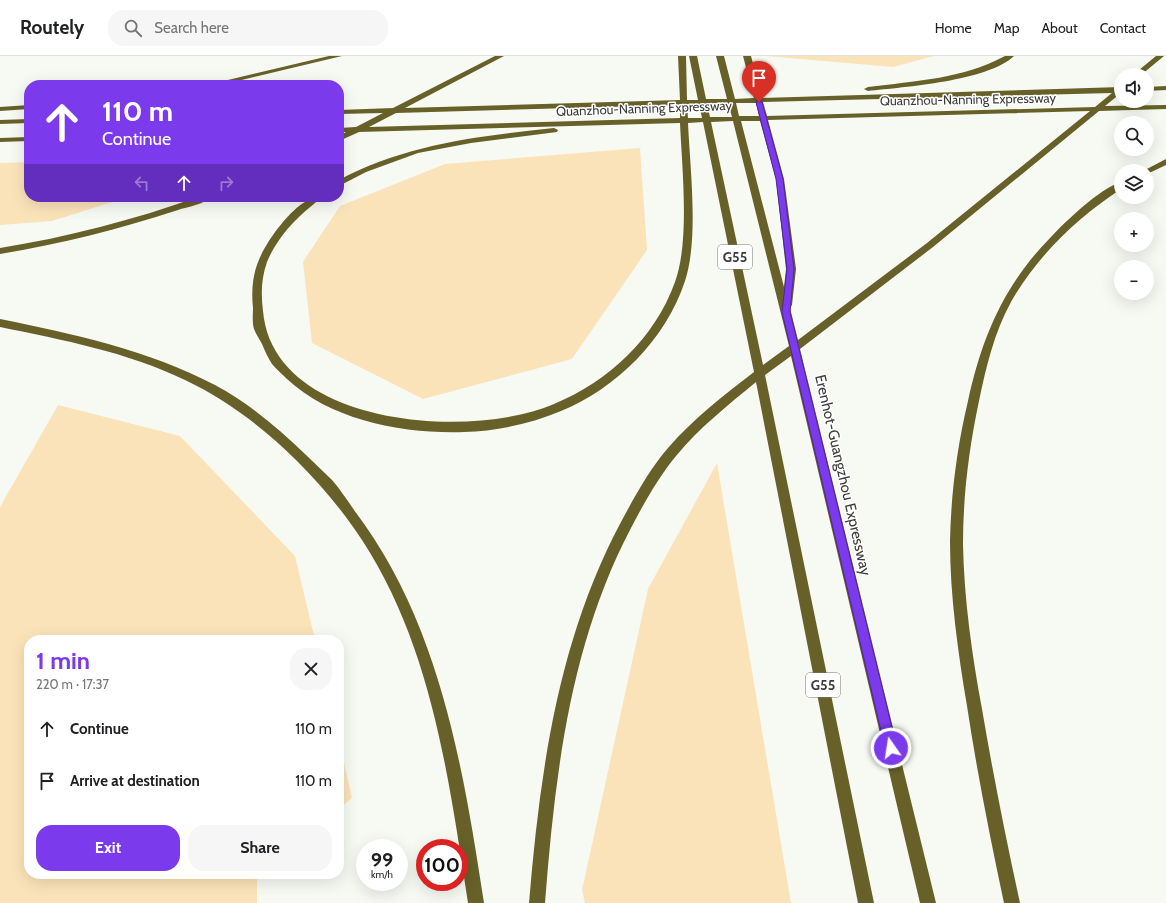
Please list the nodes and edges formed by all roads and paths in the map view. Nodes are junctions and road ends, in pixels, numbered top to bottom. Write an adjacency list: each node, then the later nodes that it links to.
1 (338, 56): 10 (highway)
2 (500, 56): 24 (highway)
3 (682, 56): 32 (highway)
4 (693, 56): 38 (highway, G55)
5 (720, 56): 34 (highway, Erenhot-Guangzhou Expressway / G55)
6 (747, 56): 34 (highway)
7 (1010, 56): 15 (highway)
8 (1160, 56): 9 (highway)
9 (1145, 68)
10 (233, 80)
11 (1166, 88): 13 (highway)
12 (1114, 89): 15 (highway, Quanzhou-Nanning Expressway)
13 (1154, 89)
14 (1114, 95): 37 (highway)
15 (801, 98): 19 (highway, Quanzhou-Nanning Expressway)
16 (24, 107): 18 (highway)
17 (1166, 107): 21 (highway, Quanzhou-Nanning Expressway)
18 (0, 109)
19 (344, 112)
20 (24, 121): 22 (highway)
21 (632, 121): 23 (highway, Quanzhou-Nanning Expressway); 29 (highway)
22 (0, 122)
23 (344, 130)
24 (344, 136)
25 (24, 139): 26 (highway)
26 (0, 140)
27 (1166, 162): 28 (highway)
28 (1154, 168)
29 (344, 180)
30 (1114, 190): 40 (highway)
31 (192, 202): 33 (highway)
32 (311, 202)
33 (0, 251)
34 (786, 312): 39 (highway, Erenhot-Guangzhou Expressway / G55)
35 (0, 323): 36 (highway)
36 (476, 903)
37 (537, 903)
38 (866, 903)
39 (928, 903)
40 (1012, 903)

